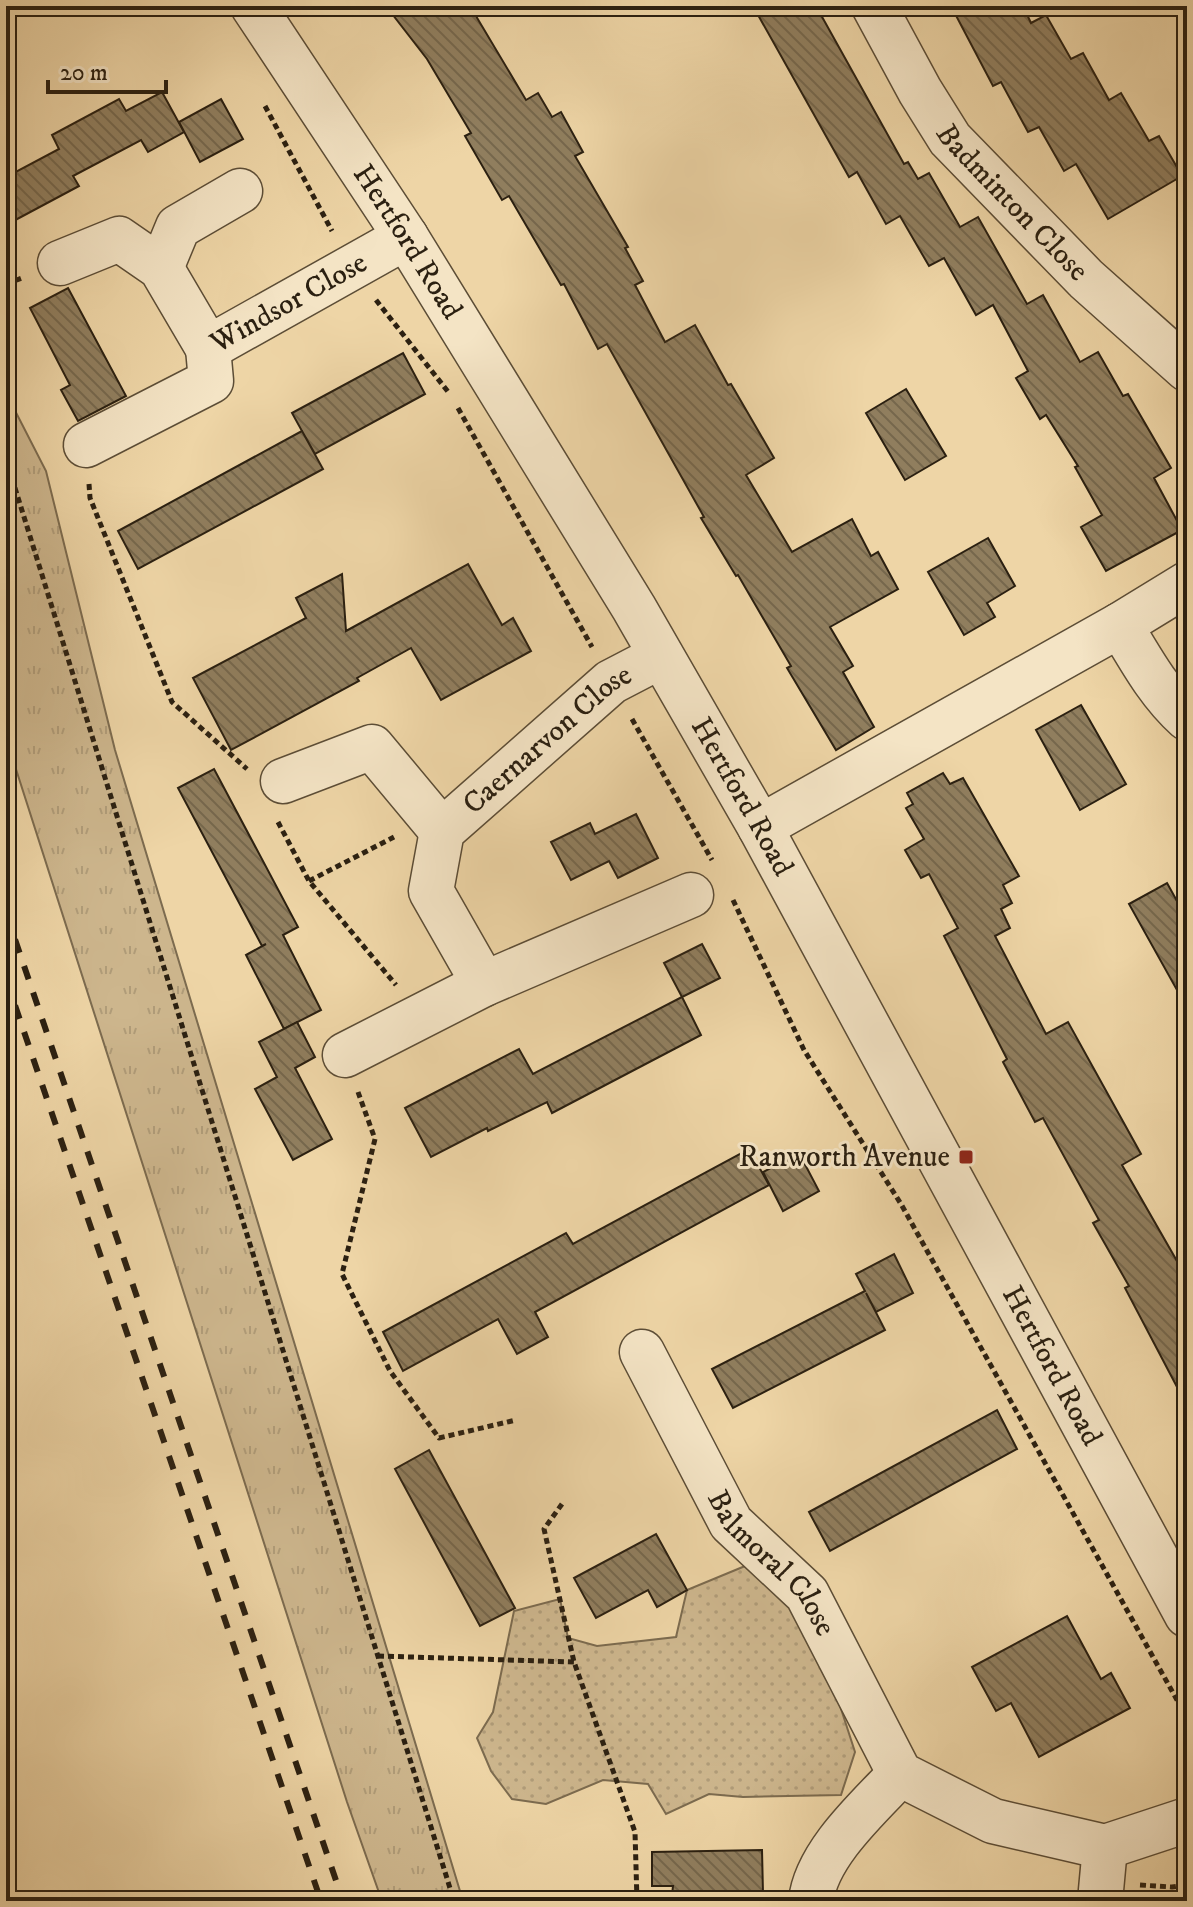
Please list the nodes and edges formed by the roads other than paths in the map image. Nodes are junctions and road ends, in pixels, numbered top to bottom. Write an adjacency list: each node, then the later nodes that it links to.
1 (253, 6): 4 (street, Hertford Road)
2 (874, 6): 8 (street, Badminton Close)
3 (240, 191): 6 (street)
4 (406, 237): 7 (street, Windsor Close); 12 (street, Hertford Road)
5 (60, 263): 6 (street)
6 (161, 268): 7 (street, Windsor Close)
7 (208, 348): 9 (street)
8 (1187, 369)
9 (86, 445)
10 (1187, 584): 11 (street)
11 (1120, 625): 13 (street); 16 (street)
12 (661, 656): 15 (street, Caernarvon Close); 16 (street, Hertford Road)
13 (1187, 718)
14 (270, 790): 15 (street, Caernarvon Close)
15 (436, 825): 18 (street, Caernarvon Close)
16 (760, 827): 21 (street, Hertford Road)
17 (691, 895): 18 (street)
18 (453, 1001): 19 (street)
19 (345, 1055)
20 (642, 1352): 22 (street, Balmoral Close)
21 (1187, 1615)
22 (900, 1774): 24 (street); 25 (street)
23 (1187, 1820): 24 (street)
24 (1105, 1847): 26 (street)
25 (811, 1901)
26 (1100, 1901)

